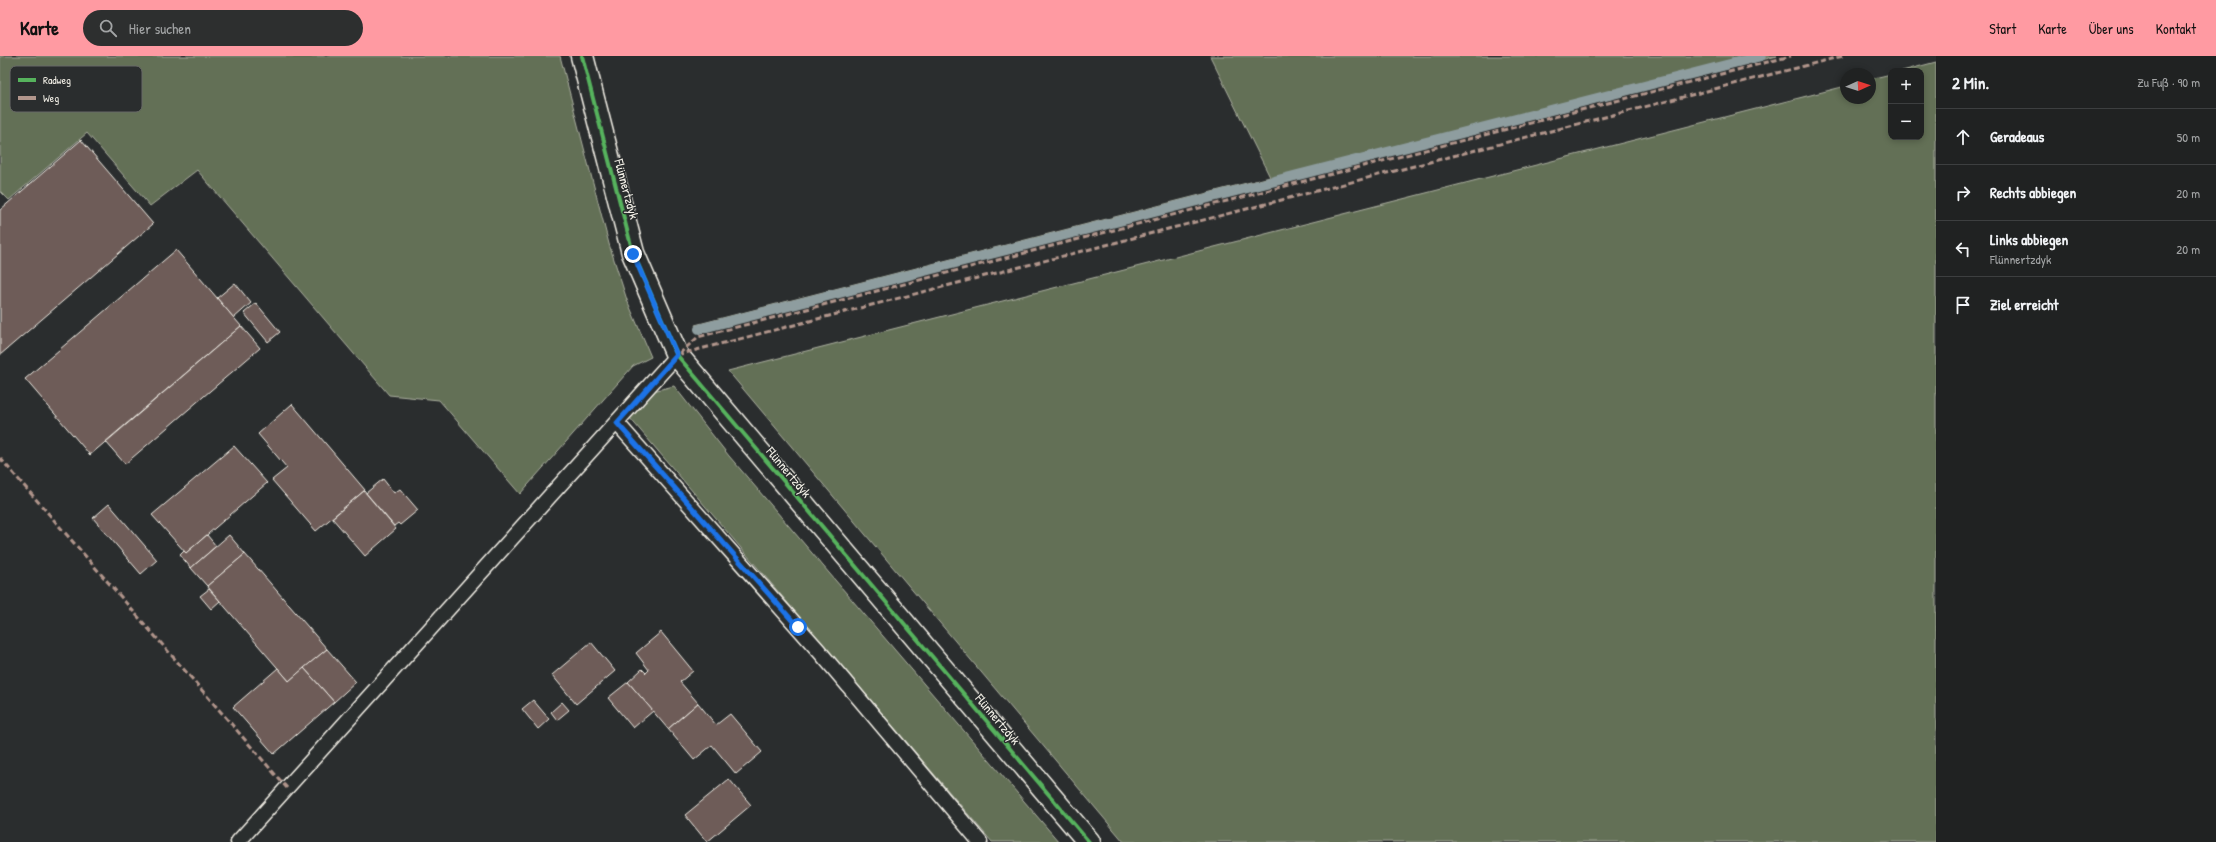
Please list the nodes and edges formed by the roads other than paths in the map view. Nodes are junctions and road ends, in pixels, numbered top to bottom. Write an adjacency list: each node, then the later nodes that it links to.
1 (582, 56): 2 (street, Flünnertzdyk)
2 (677, 355): 3 (lane); 6 (street, Flünnertzdyk)
3 (617, 423): 4 (lane); 5 (lane)
4 (238, 842)
5 (980, 842)
6 (1089, 842)

